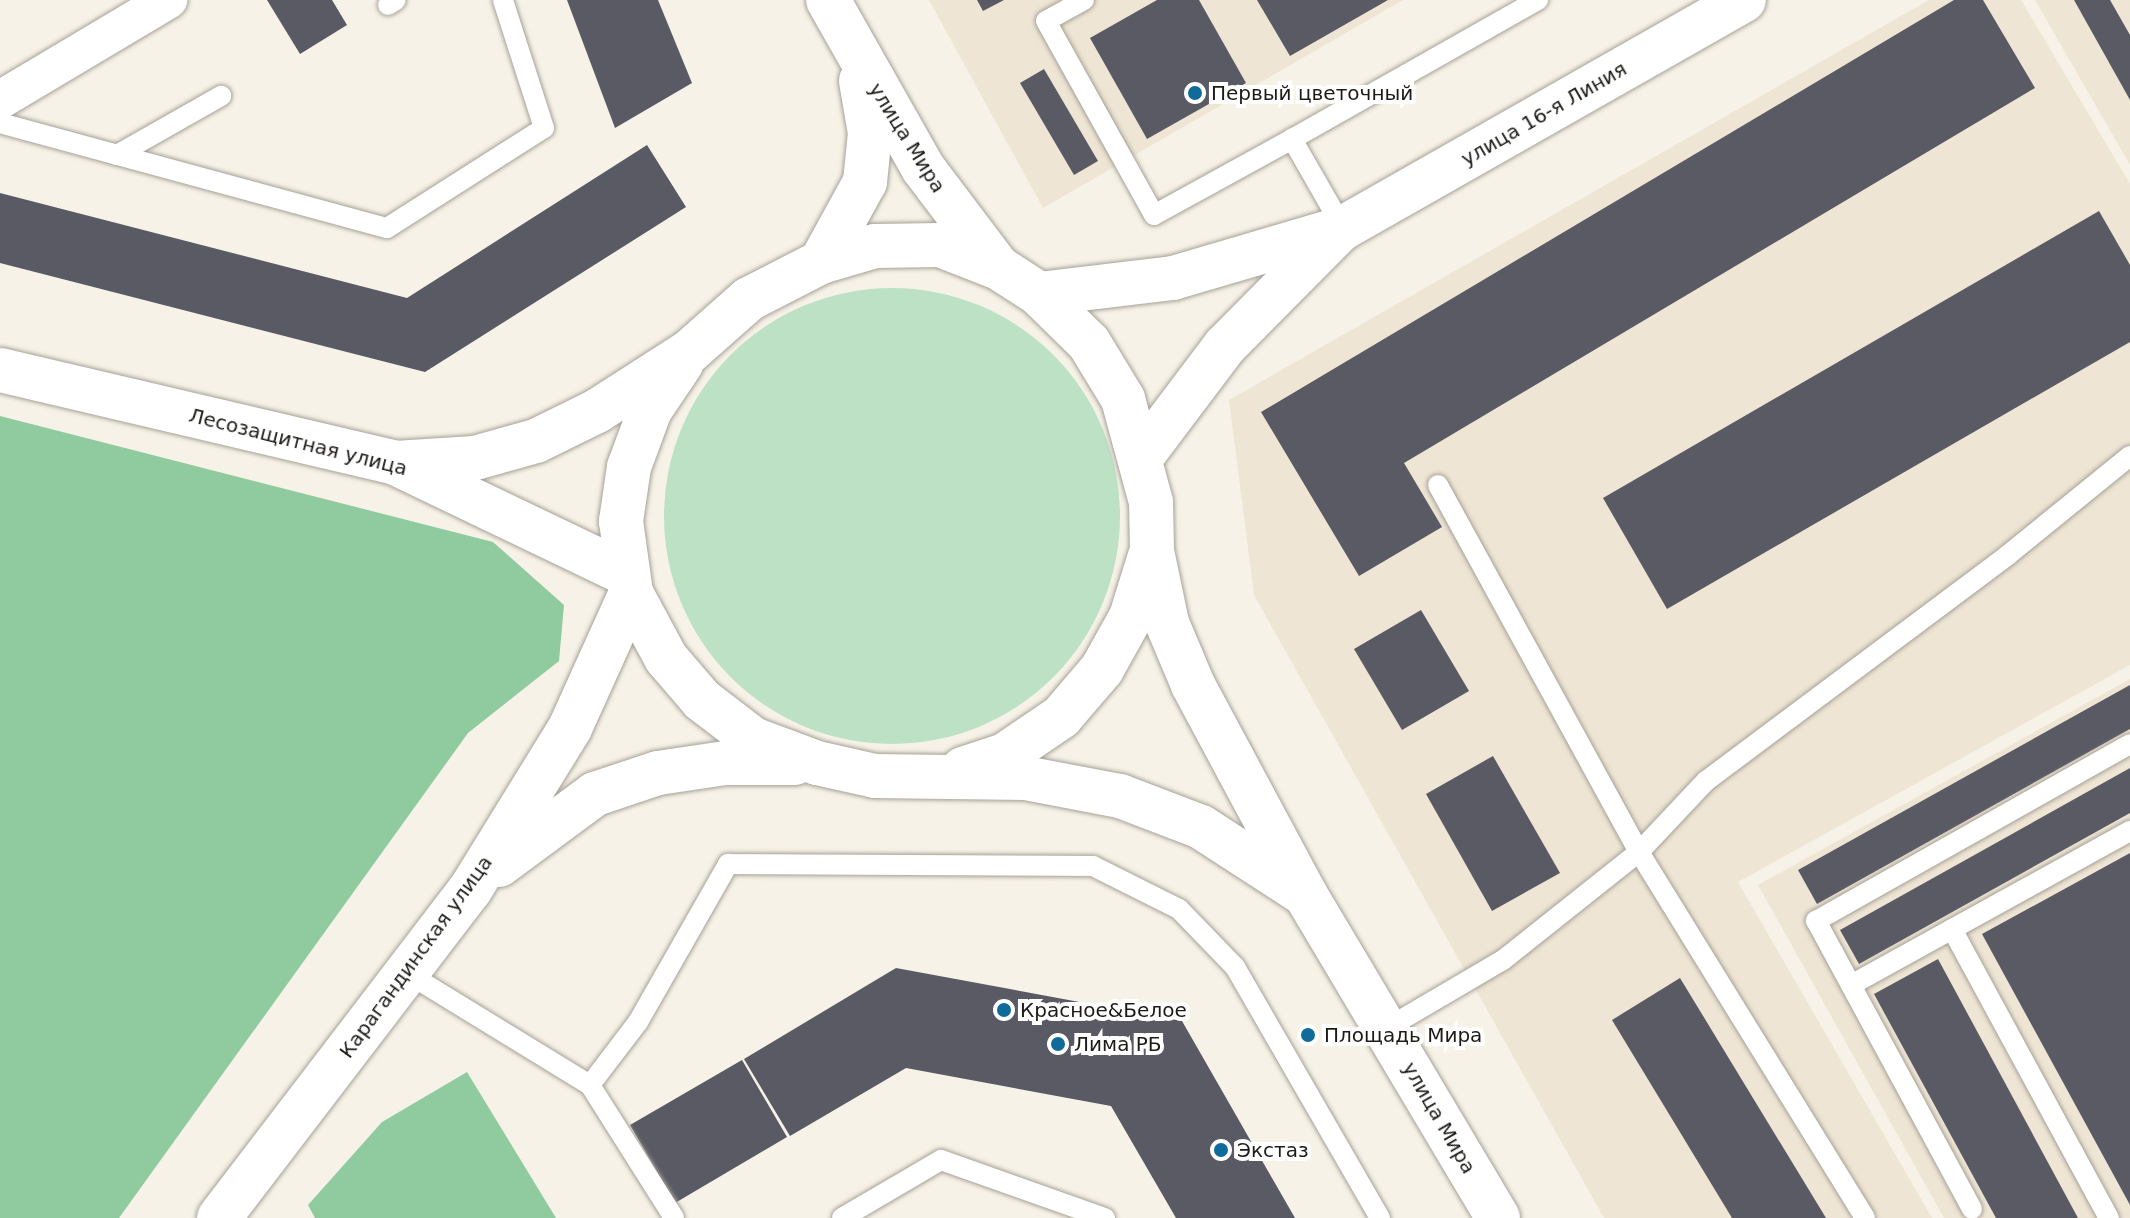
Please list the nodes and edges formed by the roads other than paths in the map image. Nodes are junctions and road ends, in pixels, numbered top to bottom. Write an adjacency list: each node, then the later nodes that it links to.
1 (168, 0): 9 (street)
2 (503, 0): 12 (lane)
3 (828, 0): 7 (main road, улица Мира)
4 (1084, 0): 11 (lane)
5 (1538, 0): 11 (lane)
6 (1744, 0): 13 (main road, улица 16-я Линия)
7 (856, 55): 14 (main road); 15 (main road, улица Мира)
8 (221, 96): 12 (lane)
9 (0, 100)
10 (0, 123): 12 (lane)
11 (1292, 139): 13 (lane)
12 (117, 155)
13 (1343, 228): 16 (main road); 19 (main road)
14 (821, 262): 15 (main road); 17 (main road)
15 (999, 268): 16 (main road)
16 (1039, 294): 19 (main road)
17 (689, 352): 21 (main road); 24 (main road)
18 (0, 370): 21 (main road, Лесозащитная улица)
19 (1142, 456): 23 (main road)
20 (2130, 456): 29 (lane)
21 (395, 463): 24 (main road, Лесозащитная улица)
22 (1438, 485): 29 (lane)
23 (1152, 551): 27 (main road); 31 (main road, улица Мира)
24 (628, 583): 26 (main road); 30 (main road, Карагандинская улица)
25 (2130, 744): 34 (lane)
26 (817, 763): 27 (main road); 30 (main road)
27 (941, 777): 31 (main road)
28 (2130, 831): 32 (lane)
29 (1639, 852): 35 (lane); 44 (lane)
30 (470, 890): 33 (main road, Карагандинская улица)
31 (1305, 894): 35 (main road, улица Мира)
32 (1952, 929): 34 (lane); 45 (lane)
33 (407, 973): 36 (lane); 38 (main road, Карагандинская улица)
34 (1851, 985): 37 (lane)
35 (1387, 1028): 43 (main road, улица Мира)
36 (590, 1085): 39 (lane); 42 (lane)
37 (1972, 1209)
38 (219, 1218)
39 (674, 1218)
40 (842, 1218): 41 (lane)
41 (1105, 1218)
42 (1380, 1218)
43 (1498, 1218)
44 (1865, 1218)
45 (2109, 1218)

